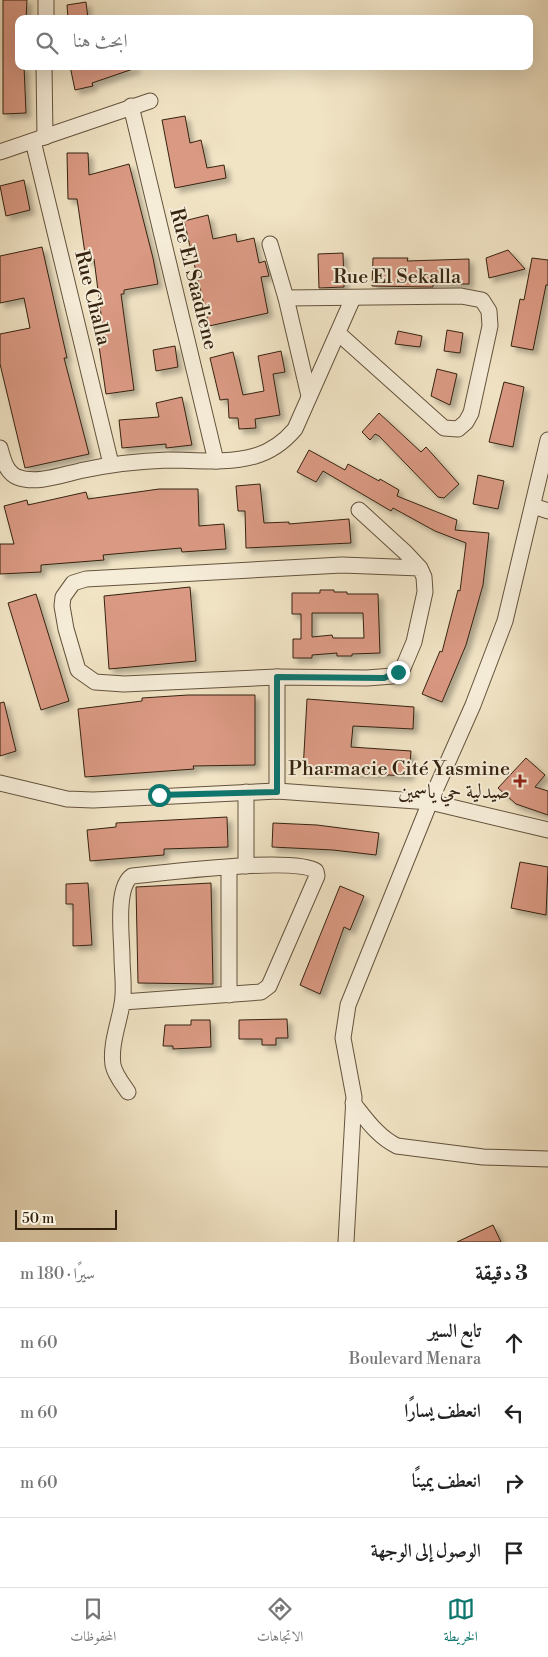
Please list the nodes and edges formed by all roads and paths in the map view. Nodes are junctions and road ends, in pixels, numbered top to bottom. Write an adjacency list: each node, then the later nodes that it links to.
1 (46, 0): 2 (street)
2 (46, 15)
3 (44, 70): 6 (street, Rue Challa)
4 (150, 101): 5 (street)
5 (131, 106): 6 (street); 15 (street, Rue El Saadiene)
6 (39, 139): 7 (street); 16 (street, Rue Challa)
7 (0, 152)
8 (270, 244): 9 (street)
9 (286, 298): 10 (street, Rue El Sekalla); 12 (street)
10 (353, 298): 11 (street); 11 (street, Rue El Sekalla)
11 (338, 333): 12 (street)
12 (309, 396): 15 (street)
13 (548, 440): 17 (street)
14 (0, 448): 16 (street)
15 (216, 461): 16 (street)
16 (111, 464)
17 (541, 508): 24 (street)
18 (359, 510): 19 (street)
19 (420, 568): 20 (street); 20 (street)
20 (277, 677): 23 (street)
21 (0, 782): 22 (street)
22 (246, 792): 23 (street); 26 (street)
23 (277, 792): 24 (street)
24 (430, 802): 25 (street); 31 (street)
25 (548, 830)
26 (246, 866): 27 (street); 28 (street)
27 (229, 868): 28 (street); 29 (street)
28 (228, 995): 29 (street)
29 (123, 1002): 30 (street)
30 (128, 1092)
31 (353, 1103): 32 (street); 33 (street)
32 (548, 1160)
33 (346, 1242)

